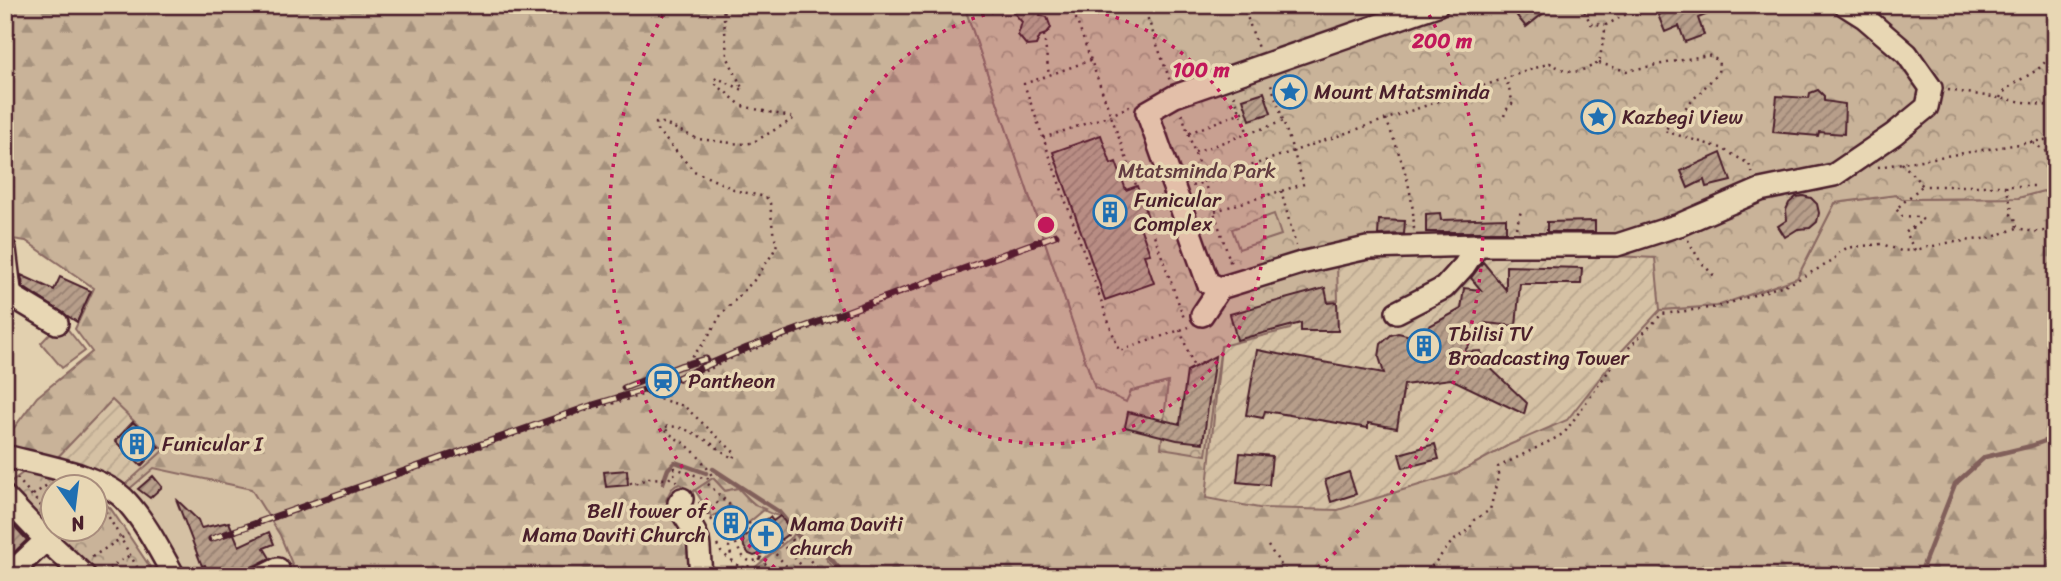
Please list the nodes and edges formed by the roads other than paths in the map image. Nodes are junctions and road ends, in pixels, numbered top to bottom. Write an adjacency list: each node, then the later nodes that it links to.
1 (1437, 5): 5 (street)
2 (1845, 5): 3 (street)
3 (1478, 245): 5 (street); 6 (street)
4 (5, 249): 8 (street)
5 (1228, 286): 7 (street)
6 (1397, 312)
7 (1194, 321)
8 (57, 323)
9 (5, 456): 17 (street)
10 (688, 491): 18 (street)
11 (5, 497): 12 (street)
12 (38, 522)
13 (38, 542): 16 (street)
14 (60, 542): 15 (street)
15 (85, 569)
16 (8, 576)
17 (174, 576)
18 (702, 576)

